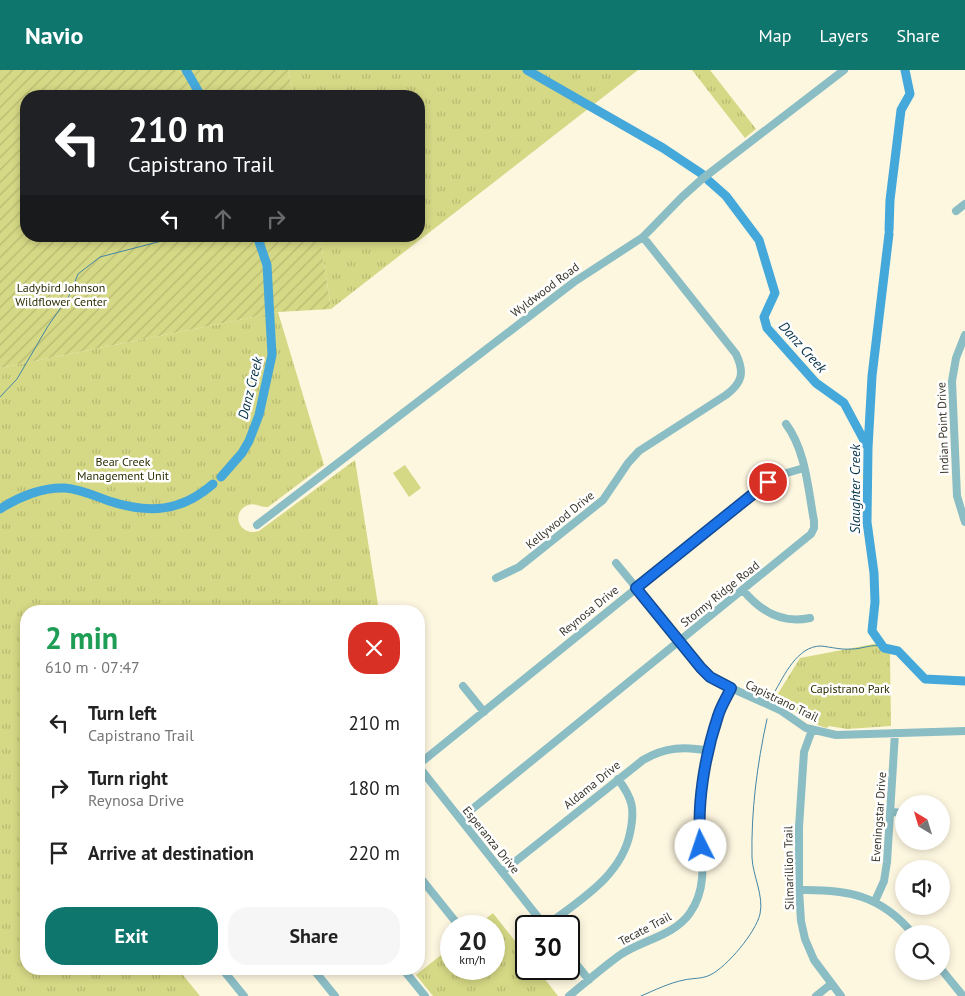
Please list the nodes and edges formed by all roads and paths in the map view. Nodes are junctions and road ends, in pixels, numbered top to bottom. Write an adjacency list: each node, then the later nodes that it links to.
1 (844, 70): 4 (street, Wyldwood Road)
2 (965, 204): 3 (street)
3 (956, 211)
4 (643, 237): 10 (street, Wyldwood Road); 12 (street, Kellywood Drive)
5 (965, 334): 8 (street, Indian Point Drive)
6 (786, 424): 7 (street, Stormy Ridge Road)
7 (804, 468): 13 (street, Reynosa Drive); 14 (street, Stormy Ridge Road)
8 (962, 505): 9 (street, Indian Point Drive)
9 (965, 522)
10 (257, 525)
11 (616, 563): 13 (street, Capistrano Trail)
12 (496, 578)
13 (636, 588): 16 (street, Capistrano Trail); 19 (street, Reynosa Drive)
14 (743, 590): 15 (street); 16 (street, Stormy Ridge Road)
15 (810, 618)
16 (680, 642): 18 (street, Capistrano Trail); 29 (street, Stormy Ridge Road)
17 (463, 686): 19 (street)
18 (731, 688): 20 (street, Capistrano Trail); 23 (street, Tecate Trail)
19 (484, 712): 24 (street, Reynosa Drive)
20 (812, 730): 22 (street, Capistrano Trail); 32 (street, Silmarillion Trail)
21 (965, 731): 22 (street, Capistrano Trail)
22 (895, 733): 27 (street, Eveningstar Drive)
23 (709, 751): 26 (street, Aldama Drive); 42 (street, Tecate Trail)
24 (425, 761)
25 (425, 774): 29 (street, Esperanza Drive)
26 (618, 779): 30 (street, Aldama Drive); 36 (street)
27 (891, 812): 28 (street); 33 (street, Eveningstar Drive)
28 (895, 812)
29 (460, 819): 30 (street, Esperanza Drive)
30 (502, 872): 35 (street, Esperanza Drive)
31 (425, 884): 34 (street)
32 (799, 890): 33 (street); 44 (street, Silmarillion Trail)
33 (875, 901): 37 (street)
34 (450, 915)
35 (537, 915)
36 (560, 915)
37 (904, 925)
38 (580, 969): 42 (street)
39 (227, 975): 45 (street)
40 (318, 975): 46 (street)
41 (408, 975): 47 (street)
42 (589, 980): 48 (street, Tecate Trail)
43 (950, 980): 51 (street)
44 (831, 984): 49 (street); 50 (street, Silmarillion Trail)
45 (244, 996)
46 (335, 996)
47 (424, 996)
48 (569, 996)
49 (816, 996)
50 (841, 996)
51 (963, 996)

